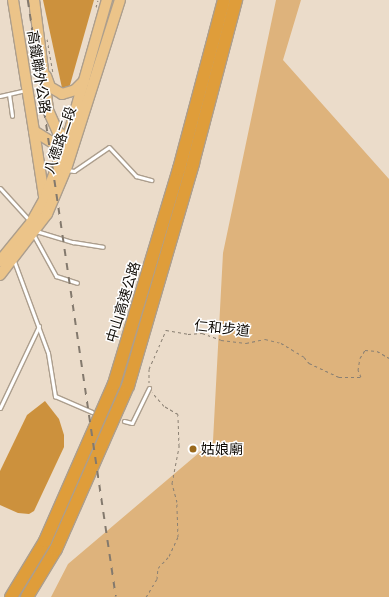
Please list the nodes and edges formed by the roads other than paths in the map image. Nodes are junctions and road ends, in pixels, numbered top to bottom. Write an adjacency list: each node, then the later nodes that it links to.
1 (13, 0): 9 (main road, 高鐵聯外公路)
2 (34, 0): 7 (main road, 高鐵聯外公路)
3 (107, 0): 8 (main road, 八德路二段)
4 (120, 0): 14 (main road, 八德路二段)
5 (224, 0): 30 (highway, 中山高速公路)
6 (236, 0): 31 (highway, 中山高速公路)
7 (44, 64): 8 (main road); 14 (main road, 高鐵聯外公路)
8 (85, 80): 14 (main road, 八德路二段)
9 (26, 90): 10 (lane); 13 (main road, 高鐵聯外公路); 18 (lane)
10 (9, 94): 11 (lane); 12 (lane)
11 (0, 96)
12 (12, 116)
13 (34, 131): 14 (main road, 高鐵聯外公路); 18 (main road)
14 (69, 145): 15 (main road, 八德路二段); 18 (main road, 八德路二段)
15 (66, 170): 16 (lane); 19 (main road, 八德路二段)
16 (151, 180)
17 (0, 188): 19 (lane)
18 (45, 198): 19 (main road, 八德路二段)
19 (34, 229): 20 (lane); 21 (main road, 八德路二段); 22 (main road, 八德路二段); 24 (lane)
20 (103, 247)
21 (13, 260): 23 (main road, 八德路二段); 25 (lane)
22 (0, 261)
23 (0, 275)
24 (78, 283)
25 (39, 326): 27 (lane); 28 (lane)
26 (149, 388): 29 (lane)
27 (0, 408)
28 (92, 412)
29 (124, 421)
30 (11, 597)
31 (27, 597)

